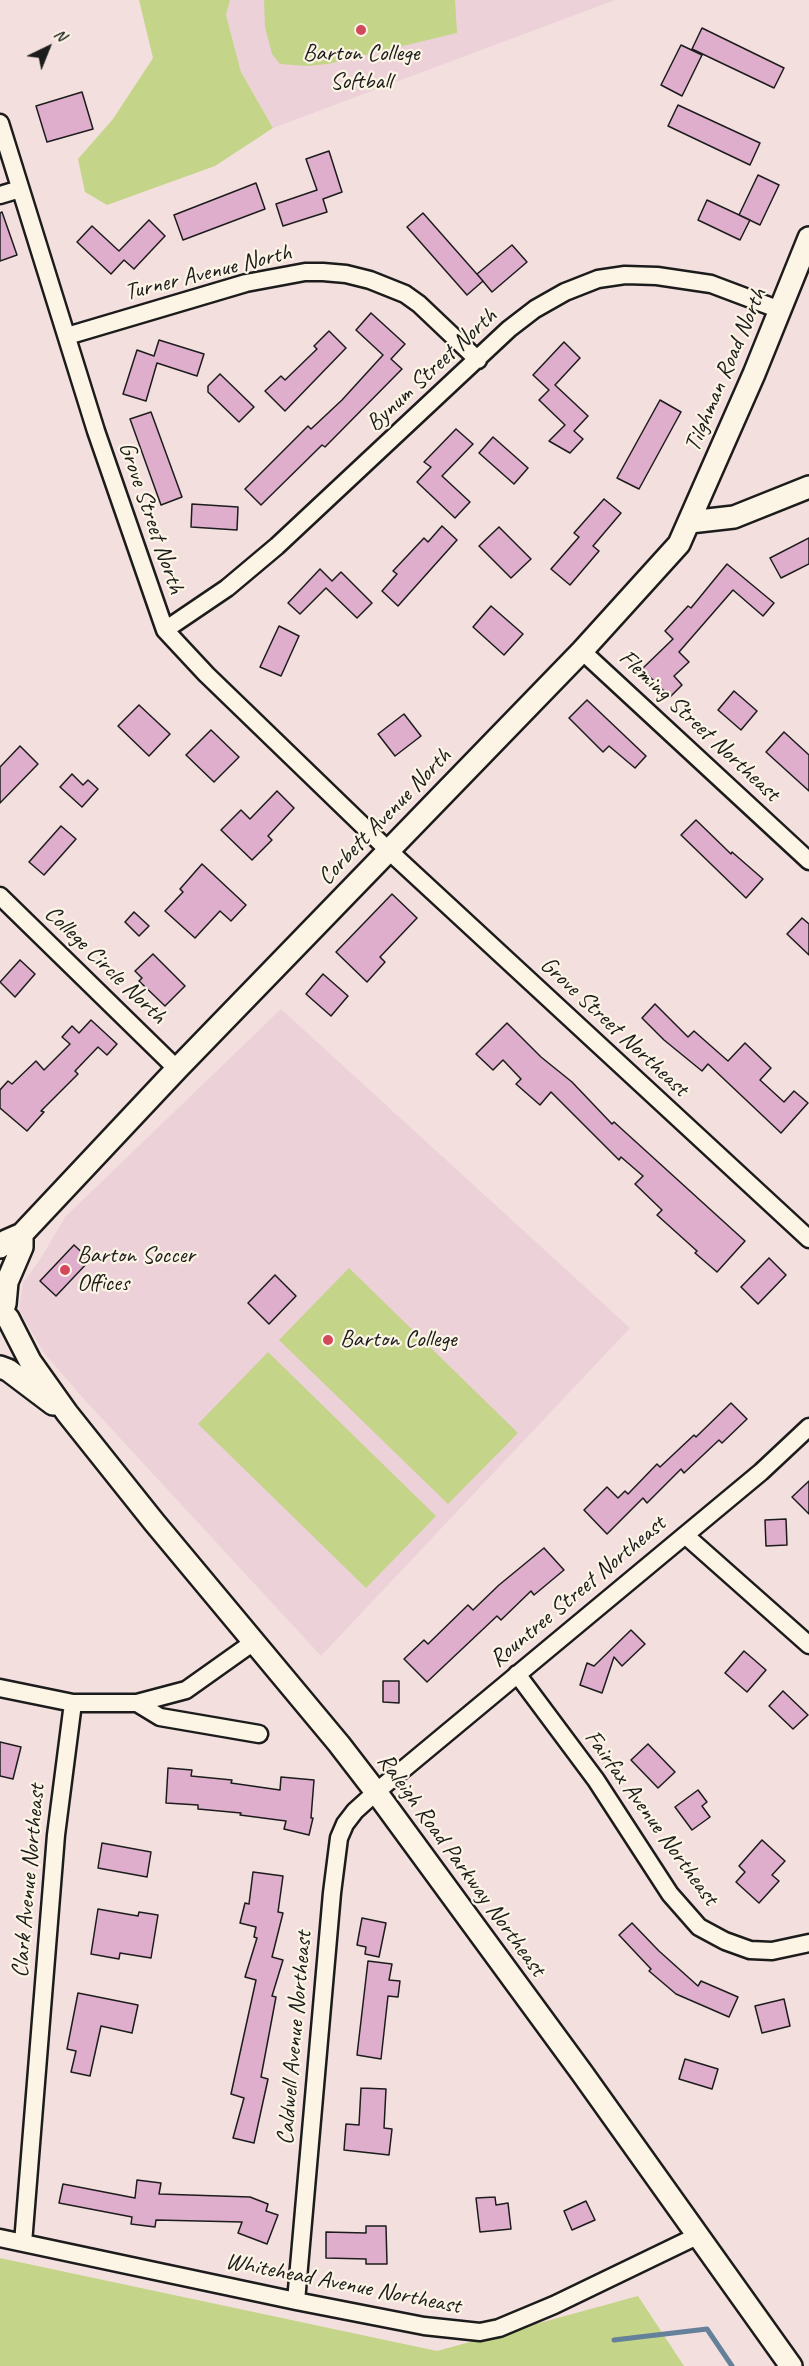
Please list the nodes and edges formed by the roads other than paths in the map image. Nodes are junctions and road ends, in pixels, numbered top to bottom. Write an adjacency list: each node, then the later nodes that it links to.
1 (0, 123): 2 (street, Grove Street North)
2 (20, 189): 3 (street); 6 (street, Grove Street North)
3 (0, 195)
4 (809, 238): 5 (street, Tilghman Road North)
5 (780, 310): 7 (street, Bynum Street North); 9 (street, Tilghman Road North)
6 (67, 336): 7 (street, Turner Avenue North); 10 (street, Grove Street North)
7 (478, 360): 10 (street, Bynum Street North)
8 (809, 487): 9 (street)
9 (690, 522): 11 (street, Corbett Avenue North)
10 (165, 630): 12 (street, Grove Street North)
11 (582, 651): 12 (street, Corbett Avenue North); 13 (street, Fleming Street Northeast)
12 (388, 850): 15 (street, Corbett Avenue North); 17 (street, Grove Street Northeast)
13 (809, 861)
14 (0, 896): 15 (street, College Circle North)
15 (177, 1069): 16 (street, Corbett Avenue North)
16 (22, 1234): 18 (street, Corbett Avenue North); 19 (street)
17 (809, 1239)
18 (0, 1247)
19 (4, 1306): 20 (street); 22 (street, Raleigh Road Parkway Northeast)
20 (0, 1343)
21 (0, 1367): 22 (street, Raleigh Road Parkway Northeast)
22 (66, 1413): 25 (street, Raleigh Road Parkway Northeast)
23 (809, 1427): 24 (street, Rountree Street Northeast)
24 (684, 1535): 26 (street); 27 (street, Rountree Street Northeast)
25 (255, 1641): 30 (street); 32 (street, Raleigh Road Parkway Northeast)
26 (809, 1645)
27 (517, 1674): 32 (street, Rountree Street Northeast); 33 (street, Fairfax Avenue Northeast)
28 (0, 1688): 29 (street)
29 (73, 1703): 30 (street); 36 (street, Clark Avenue Northeast)
30 (137, 1703): 31 (street)
31 (259, 1734)
32 (376, 1792): 34 (street, Raleigh Road Parkway Northeast); 37 (street, Caldwell Avenue Northeast)
33 (809, 1943)
34 (697, 2236): 37 (street, Whitehead Avenue Northeast); 38 (street, Raleigh Road Parkway Northeast)
35 (0, 2238): 36 (street, Whitehead Avenue Northeast)
36 (23, 2243): 37 (street, Whitehead Avenue Northeast)
37 (296, 2301)
38 (790, 2366)

